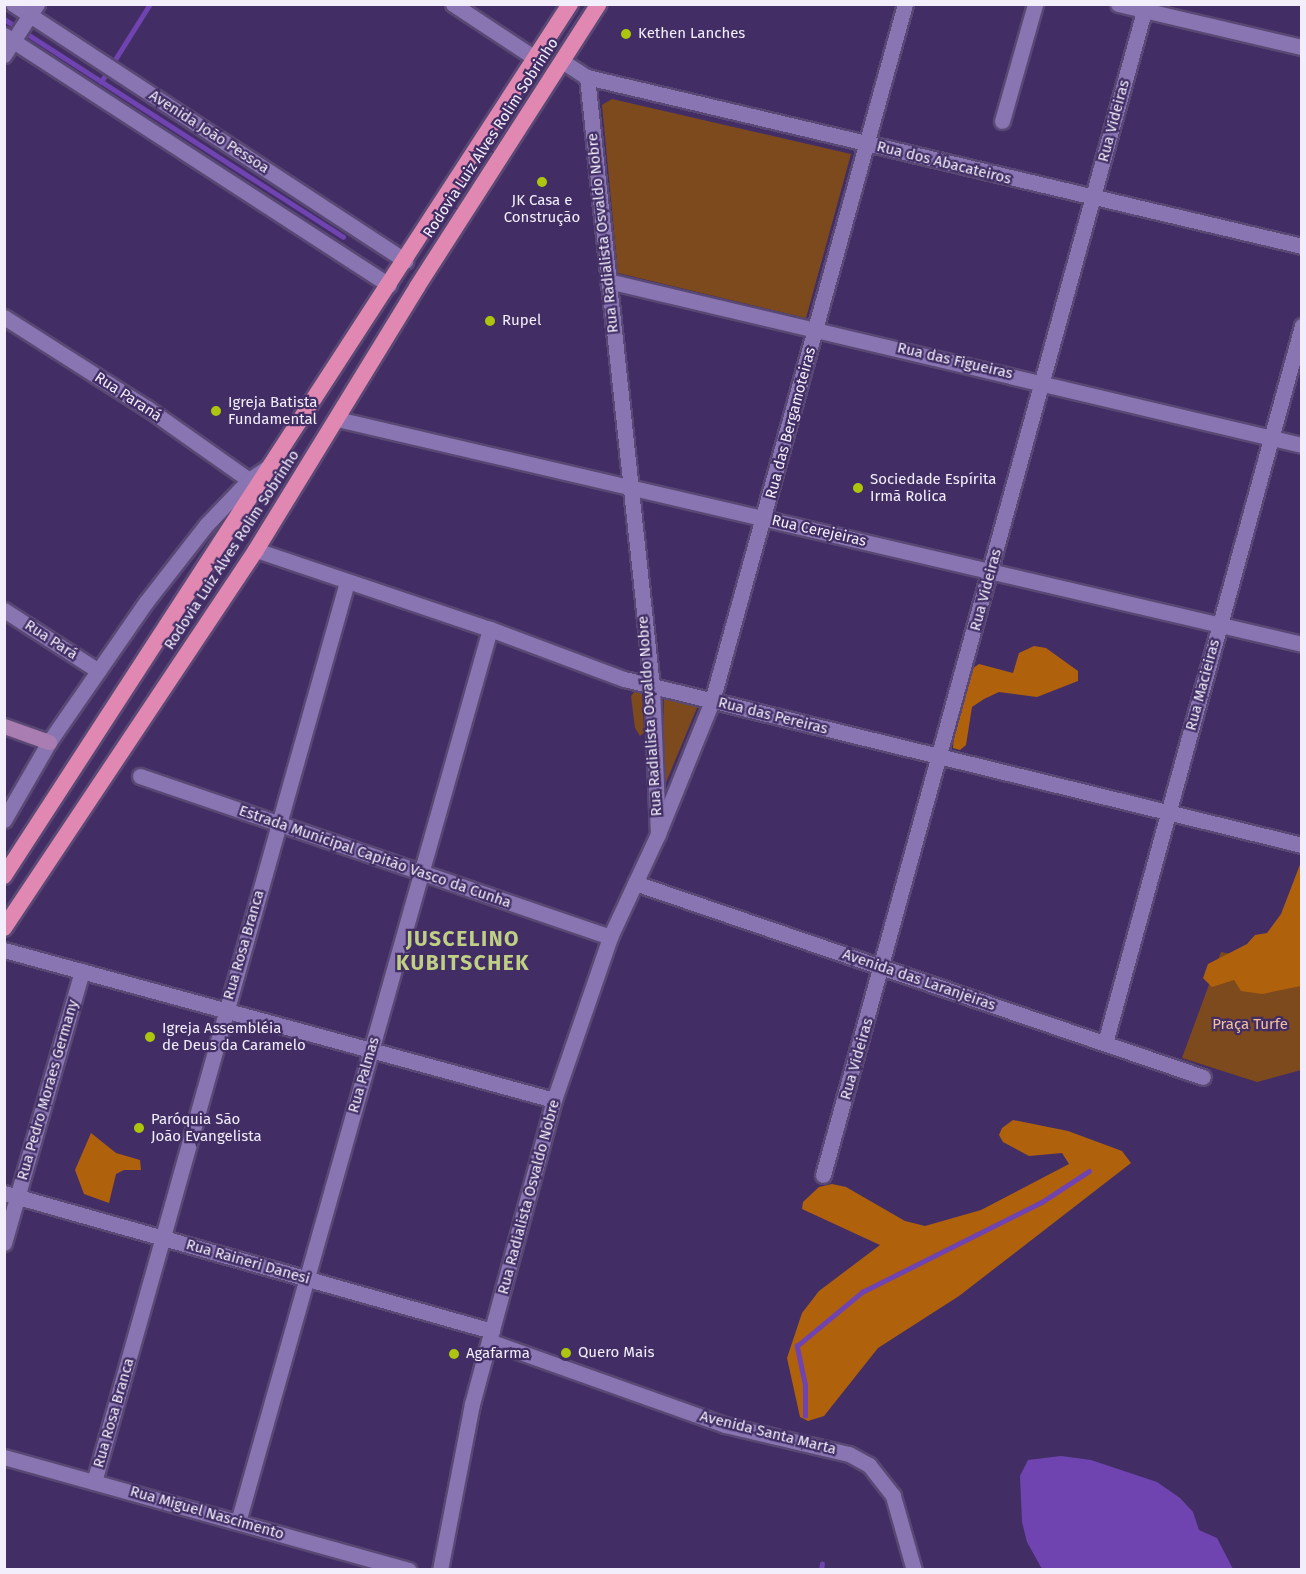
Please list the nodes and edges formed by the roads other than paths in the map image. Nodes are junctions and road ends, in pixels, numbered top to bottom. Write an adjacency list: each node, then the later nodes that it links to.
1 (13, 4): 9 (street, Avenida João Pessoa)
2 (453, 4): 13 (street)
3 (570, 4): 13 (highway, Rodovia Luiz Alves Rolim Sobrinho)
4 (905, 4): 17 (street, Rua das Bergamoteiras)
5 (1035, 4): 16 (street)
6 (1118, 4): 8 (street)
7 (600, 6): 14 (highway, Rodovia Luiz Alves Rolim Sobrinho)
8 (1145, 8): 11 (street); 18 (street, Rua Videiras)
9 (31, 14): 10 (street); 20 (street, Avenida João Pessoa)
10 (12, 38): 12 (street); 22 (street, Avenida João Pessoa)
11 (1302, 47)
12 (4, 55)
13 (536, 58): 20 (highway, Rodovia Luiz Alves Rolim Sobrinho)
14 (562, 62): 15 (street); 27 (highway, Rodovia Luiz Alves Rolim Sobrinho)
15 (586, 77): 17 (street, Rua dos Abacateiros); 21 (street, Rua Radialista Osvaldo Nobre)
16 (1002, 121)
17 (867, 145): 18 (street, Rua dos Abacateiros); 25 (street, Rua das Bergamoteiras)
18 (1093, 199): 19 (street, Rua dos Abacateiros); 26 (street, Rua Videiras)
19 (1302, 246)
20 (405, 261): 22 (highway, Rodovia Luiz Alves Rolim Sobrinho)
21 (608, 281): 25 (street, Rua das Figueiras); 32 (street, Rua Radialista Osvaldo Nobre)
22 (390, 285): 30 (highway, Rodovia Luiz Alves Rolim Sobrinho)
23 (4, 318): 31 (street, Rua Paraná)
24 (1302, 326): 28 (street, Rua Macieiras)
25 (817, 329): 26 (street, Rua das Figueiras); 33 (street, Rua das Bergamoteiras)
26 (1043, 382): 28 (street, Rua das Figueiras); 35 (street, Rua Videiras)
27 (337, 419): 32 (street, Rua Cerejeiras); 34 (highway, Rodovia Luiz Alves Rolim Sobrinho)
28 (1271, 437): 29 (street, Rua das Figueiras); 38 (street, Rua Macieiras)
29 (1302, 445)
30 (272, 464): 31 (street); 54 (highway, Rodovia Luiz Alves Rolim Sobrinho)
31 (249, 480): 41 (street)
32 (630, 485): 33 (street, Rua Cerejeiras); 42 (street, Rua Radialista Osvaldo Nobre)
33 (765, 518): 35 (street, Rua Cerejeiras); 43 (street, Rua das Bergamoteiras)
34 (256, 550): 36 (street, Rua das Pereiras); 56 (highway, Rodovia Luiz Alves Rolim Sobrinho)
35 (991, 572): 38 (street, Rua Cerejeiras); 46 (street, Rua Videiras)
36 (347, 582): 39 (street, Rua das Pereiras); 50 (street, Rua Rosa Branca)
37 (4, 610): 41 (street, Rua Pará)
38 (1220, 623): 40 (street, Rua Cerejeiras); 48 (street, Rua Macieiras)
39 (490, 629): 42 (street, Rua das Pereiras); 53 (street, Rua Palmas)
40 (1302, 644)
41 (97, 670): 45 (street)
42 (652, 686): 43 (street, Rua das Pereiras); 51 (street, Rua Radialista Osvaldo Nobre)
43 (712, 701): 46 (street, Rua das Pereiras); 51 (street, Rua das Bergamoteiras)
44 (4, 726): 45 (main road)
45 (49, 742): 49 (street)
46 (941, 756): 48 (street, Rua das Pereiras); 59 (street, Rua Videiras)
47 (140, 776): 50 (street, Estrada Municipal Capitão Vasco da Cunha)
48 (1168, 812): 52 (street, Rua das Pereiras); 62 (street, Rua Macieiras)
49 (4, 820)
50 (279, 824): 53 (street, Estrada Municipal Capitão Vasco da Cunha); 61 (street, Rua Rosa Branca)
51 (658, 834): 55 (street, Rua Radialista Osvaldo Nobre)
52 (1302, 845)
53 (422, 873): 57 (street, Estrada Municipal Capitão Vasco da Cunha); 63 (street, Rua Palmas)
54 (4, 876)
55 (635, 883): 57 (street, Rua Radialista Osvaldo Nobre); 59 (street, Avenida das Laranjeiras)
56 (4, 928)
57 (610, 937): 65 (street, Rua Radialista Osvaldo Nobre)
58 (4, 950): 60 (street)
59 (883, 968): 62 (street, Avenida das Laranjeiras); 66 (street, Rua Videiras)
60 (81, 971): 61 (street); 67 (street, Rua Pedro Moraes Germany)
61 (226, 1010): 63 (street); 68 (street, Rua Rosa Branca)
62 (1105, 1043): 64 (street, Avenida das Laranjeiras)
63 (372, 1049): 65 (street); 70 (street, Rua Palmas)
64 (1203, 1077)
65 (554, 1100): 71 (street, Rua Radialista Osvaldo Nobre)
66 (823, 1175)
67 (11, 1195): 68 (street, Rua Raineri Danesi); 69 (street, Rua Pedro Moraes Germany)
68 (163, 1238): 70 (street, Rua Raineri Danesi); 73 (street, Rua Rosa Branca)
69 (4, 1243)
70 (307, 1279): 71 (street, Rua Raineri Danesi); 74 (street, Rua Palmas)
71 (491, 1336): 76 (street, Rua Radialista Osvaldo Nobre); 77 (street, Avenida Santa Marta)
72 (4, 1457): 73 (street, Rua Miguel Nascimento)
73 (94, 1482): 74 (street, Rua Miguel Nascimento)
74 (238, 1522): 75 (street, Rua Miguel Nascimento)
75 (409, 1569)
76 (440, 1569)
77 (914, 1569)

